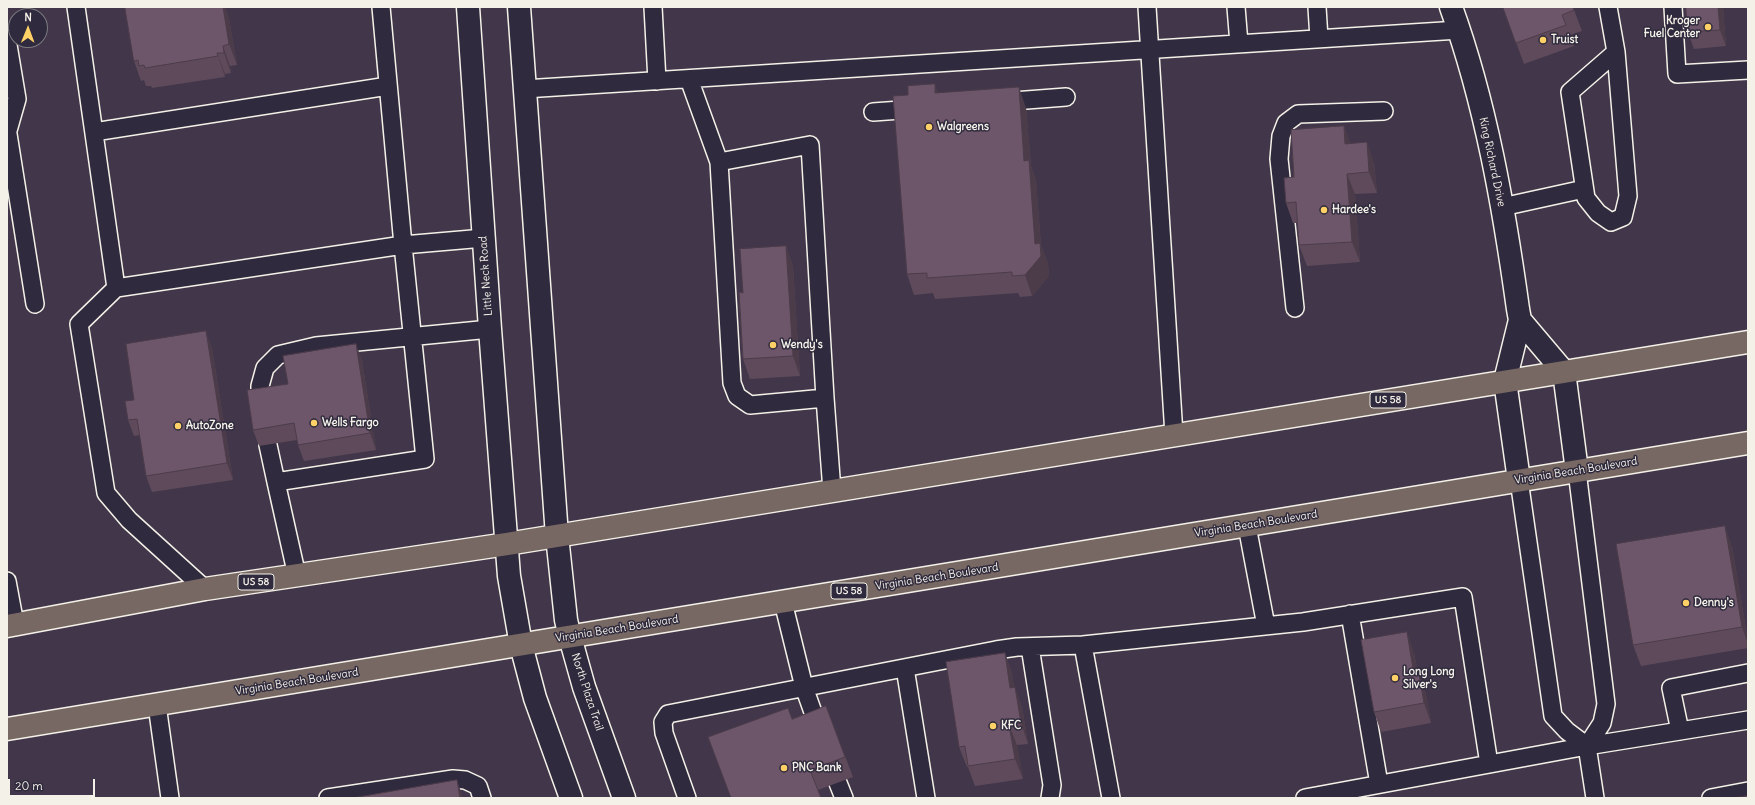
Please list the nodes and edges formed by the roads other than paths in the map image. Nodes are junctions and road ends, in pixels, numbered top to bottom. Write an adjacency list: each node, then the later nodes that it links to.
1 (76, 7): 28 (lane)
2 (381, 7): 21 (lane)
3 (468, 7): 33 (street, Little Neck Road)
4 (519, 7): 22 (street)
5 (653, 7): 20 (lane)
6 (1147, 7): 16 (lane)
7 (1236, 7): 15 (lane)
8 (1317, 7): 14 (lane)
9 (1451, 7): 12 (street, King Richard Drive)
10 (1608, 7): 17 (lane)
11 (1673, 7): 18 (lane)
12 (1459, 30): 14 (lane); 32 (street, King Richard Drive)
13 (7, 39): 29 (lane)
14 (1319, 39): 15 (lane)
15 (1240, 44): 16 (lane)
16 (1150, 50): 19 (lane); 46 (lane)
17 (1616, 52): 31 (lane); 31 (lane)
18 (1748, 70)
19 (689, 79): 20 (lane); 30 (lane)
20 (657, 81): 22 (lane)
21 (388, 86): 28 (lane); 34 (lane)
22 (524, 89): 54 (street)
23 (1066, 97): 24 (lane)
24 (981, 104)
25 (915, 109): 27 (lane)
26 (1384, 111): 37 (lane)
27 (873, 112)
28 (94, 132): 35 (lane)
29 (7, 134): 36 (lane)
30 (719, 162): 44 (lane); 44 (lane)
31 (1584, 189): 32 (lane)
32 (1502, 207): 38 (street, King Richard Drive)
33 (484, 238): 34 (lane); 39 (street, Little Neck Road)
34 (403, 246): 35 (lane); 40 (lane)
35 (116, 288): 58 (lane)
36 (35, 304)
37 (1295, 308)
38 (1520, 320): 42 (street); 43 (street, King Richard Drive)
39 (490, 329): 40 (lane); 55 (street, Little Neck Road)
40 (412, 337): 45 (lane); 51 (lane)
41 (1748, 342): 42 (main road, US 58)
42 (1564, 372): 43 (main road, US 58); 49 (street)
43 (1505, 381): 46 (main road, US 58); 50 (street)
44 (825, 398): 52 (lane)
45 (260, 405)
46 (1174, 435): 52 (main road, US 58)
47 (1748, 443): 49 (main road, Virginia Beach Boulevard / US 58)
48 (268, 445): 51 (lane)
49 (1577, 471): 50 (main road, Virginia Beach Boulevard / US 58); 75 (lane)
50 (1519, 480): 53 (main road, Virginia Beach Boulevard / US 58); 75 (lane)
51 (276, 482): 56 (lane)
52 (832, 491): 54 (main road, US 58)
53 (1247, 526): 59 (main road, Virginia Beach Boulevard / US 58); 62 (lane)
54 (557, 536): 55 (main road, US 58); 63 (street, North Plaza Trail)
55 (507, 544): 56 (main road, US 58); 64 (street)
56 (297, 576): 58 (main road, US 58)
57 (7, 581): 61 (lane)
58 (205, 589): 61 (main road, US 58)
59 (783, 602): 63 (main road, Virginia Beach Boulevard / US 58); 69 (lane)
60 (1350, 614): 62 (lane); 76 (lane); 77 (lane)
61 (11, 625)
62 (1266, 626): 65 (lane)
63 (570, 637): 64 (main road, Virginia Beach Boulevard / US 58); 83 (street, North Plaza Trail)
64 (521, 645): 70 (main road, Virginia Beach Boulevard / US 58); 82 (street)
65 (1083, 645): 66 (lane); 87 (lane)
66 (1030, 647): 67 (lane); 86 (lane)
67 (905, 668): 69 (lane); 85 (lane)
68 (1748, 673): 73 (lane)
69 (804, 688): 74 (lane); 84 (lane)
70 (158, 704): 72 (main road, Virginia Beach Boulevard / US 58); 79 (lane)
71 (1748, 720): 73 (lane)
72 (7, 729)
73 (1680, 731): 75 (lane)
74 (820, 732)
75 (1587, 746): 76 (lane); 89 (lane)
76 (1489, 764): 77 (lane)
77 (1379, 784): 88 (lane)
78 (1748, 791): 90 (lane)
79 (170, 798)
80 (328, 798): 81 (lane)
81 (482, 798)
82 (571, 798)
83 (624, 798)
84 (687, 798)
85 (926, 798)
86 (1050, 798)
87 (1111, 798)
88 (1305, 798)
89 (1595, 798)
90 (1711, 798)

